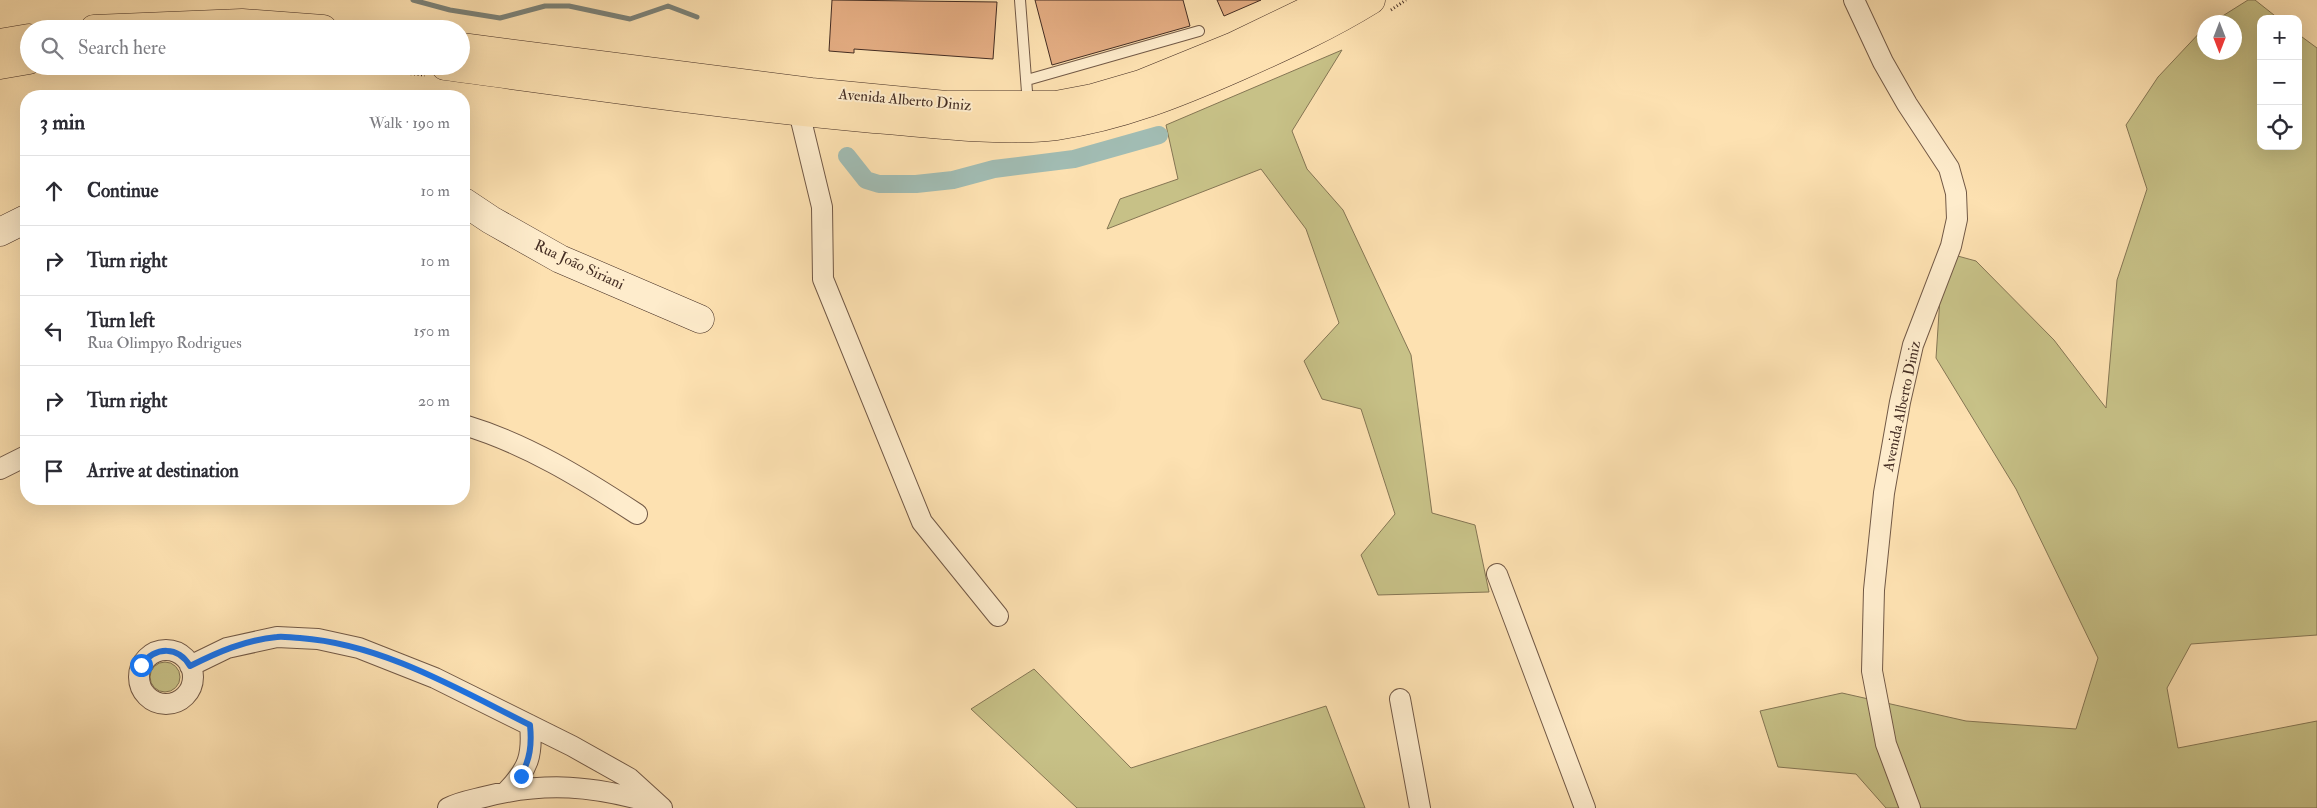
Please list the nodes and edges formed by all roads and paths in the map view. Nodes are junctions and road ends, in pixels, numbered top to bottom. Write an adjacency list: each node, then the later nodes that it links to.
1 (1020, 0): 12 (lane)
2 (1330, 0): 12 (main road, Avenida Alberto Diniz)
3 (1371, 0): 13 (main road, Avenida Alberto Diniz)
4 (1854, 0): 32 (street, Avenida Alberto Diniz)
5 (1199, 31): 12 (lane)
6 (20, 40): 7 (main road)
7 (0, 43)
8 (470, 48): 12 (main road, Avenida Alberto Diniz)
9 (20, 62): 10 (main road)
10 (0, 65)
11 (470, 69): 13 (main road, Avenida Alberto Diniz)
12 (1027, 93)
13 (799, 112): 23 (street)
14 (470, 206): 17 (street, Rua João Siriani)
15 (20, 222): 16 (street)
16 (0, 232)
17 (700, 319)
18 (470, 426): 21 (street)
19 (20, 459): 20 (street)
20 (0, 469)
21 (637, 514)
22 (1497, 574): 31 (street)
23 (998, 616)
24 (190, 666): 26 (street)
25 (1400, 699): 30 (street)
26 (530, 725): 27 (street); 28 (street)
27 (507, 791): 28 (street); 29 (street)
28 (661, 806)
29 (448, 808)
30 (1420, 808)
31 (1585, 808)
32 (1910, 808)

